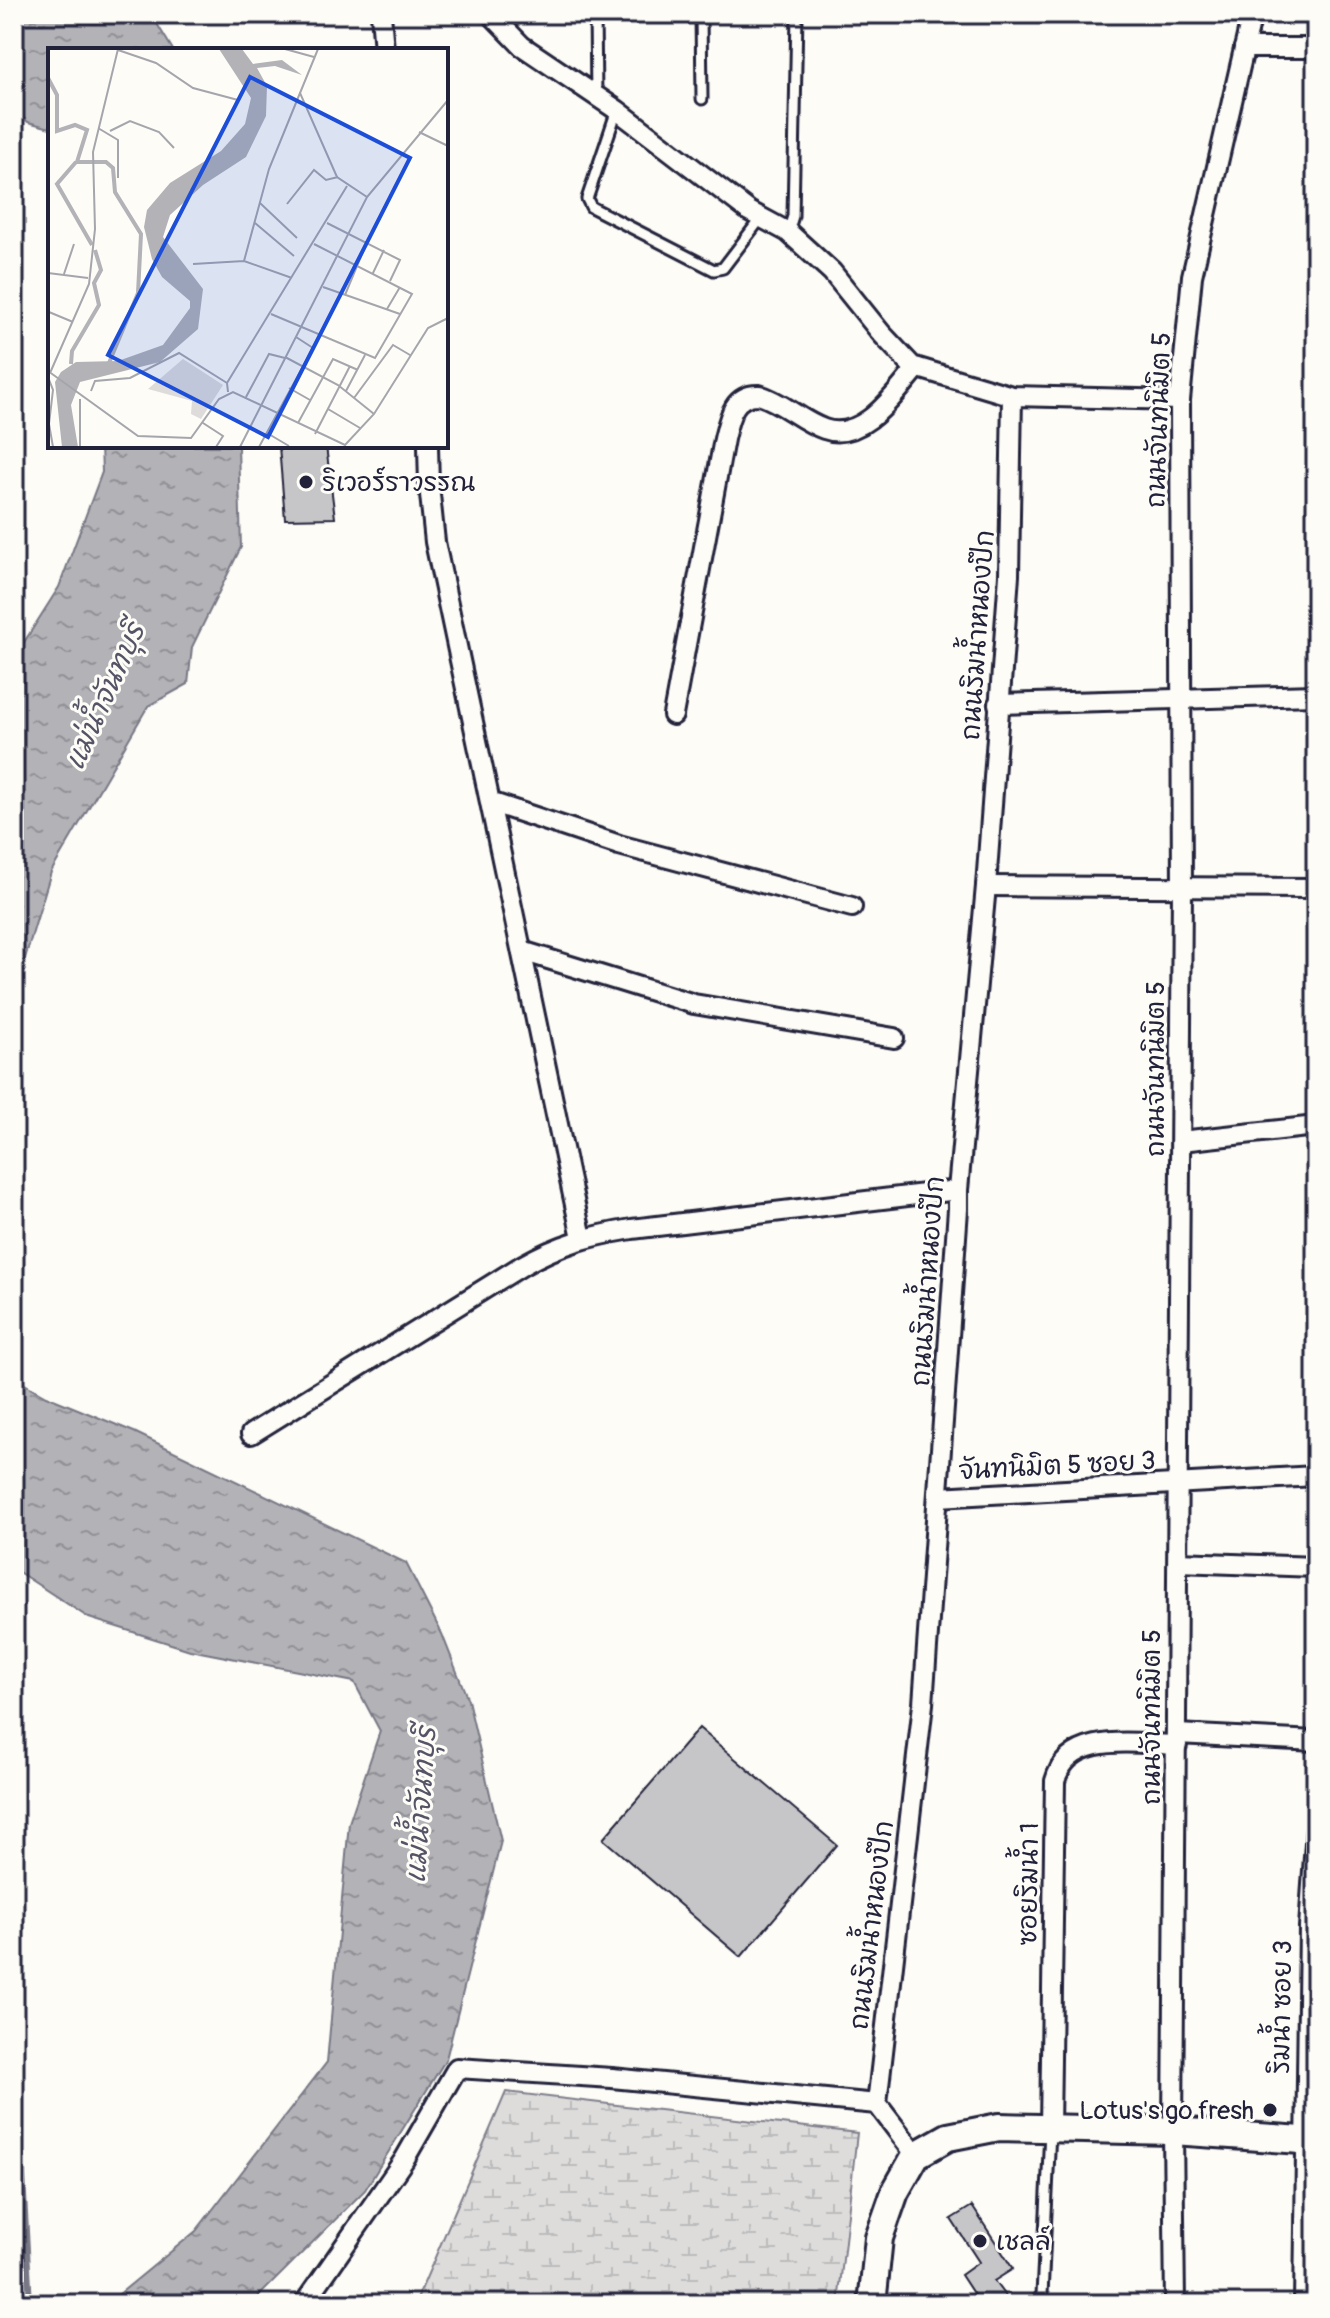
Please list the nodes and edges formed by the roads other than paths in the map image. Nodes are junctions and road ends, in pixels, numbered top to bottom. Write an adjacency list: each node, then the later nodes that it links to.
1 (381, 14): 7 (street)
2 (491, 14): 10 (street)
3 (595, 14): 10 (lane)
4 (701, 14): 11 (lane)
5 (797, 14): 14 (lane)
6 (1252, 14): 8 (street, ถนนจันทนิมิต 5)
7 (384, 48)
8 (1244, 48): 9 (street); 17 (street, ถนนจันทนิมิต 5)
9 (1312, 48)
10 (596, 96): 12 (street)
11 (702, 99)
12 (617, 110): 13 (street); 13 (lane)
13 (761, 218): 14 (street)
14 (788, 232): 15 (street)
15 (917, 368): 16 (street); 22 (street)
16 (1012, 396): 17 (street); 21 (street, ถนนริมน้ำหนองปึก)
17 (1180, 400): 20 (street, ถนนจันทนิมิต 5)
18 (428, 448): 23 (street)
19 (1316, 695): 20 (street)
20 (1181, 698): 21 (street); 26 (street, ถนนจันทนิมิต 5)
21 (998, 704): 24 (street, ถนนริมน้ำหนองปึก)
22 (673, 715)
23 (490, 802): 27 (street); 28 (street)
24 (986, 886): 26 (street); 32 (street, ถนนริมน้ำหนองปึก)
25 (1316, 888): 26 (street)
26 (1182, 889): 31 (street, ถนนจันทนิมิต 5)
27 (852, 907)
28 (522, 951): 29 (street); 33 (street)
29 (894, 1038)
30 (1316, 1126): 31 (street)
31 (1181, 1141): 36 (street, ถนนจันทนิมิต 5)
32 (958, 1190): 33 (street); 37 (street, ถนนริมน้ำหนองปึก)
33 (582, 1238): 34 (street)
34 (251, 1434)
35 (1316, 1476): 36 (street, จันทนิมิต 5 ซอย 3)
36 (1179, 1484): 37 (street, จันทนิมิต 5 ซอย 3); 38 (street, ถนนจันทนิมิต 5)
37 (938, 1497): 44 (street, ถนนริมน้ำหนองปึก)
38 (1178, 1562): 39 (street); 40 (street, ถนนจันทนิมิต 5)
39 (1316, 1567)
40 (1177, 1739): 41 (street, ซอยริมน้ำ 1); 45 (street, ซอยริมน้ำ 1); 46 (street, ถนนจันทนิมิต 5)
41 (1316, 1741)
42 (1316, 1828): 43 (street, ริมน้ำ ซอย 3)
43 (1312, 1928): 47 (street, ริมน้ำ ซอย 3)
44 (877, 2104): 48 (street); 50 (street)
45 (1050, 2128): 46 (main road); 48 (main road); 52 (lane)
46 (1173, 2131): 47 (main road); 53 (street, ถนนจันทนิมิต 5)
47 (1311, 2140): 49 (street, ริมน้ำ ซอย 3)
48 (916, 2155): 51 (main road)
49 (1308, 2299)
50 (304, 2304)
51 (872, 2304)
52 (1034, 2304)
53 (1175, 2304)

